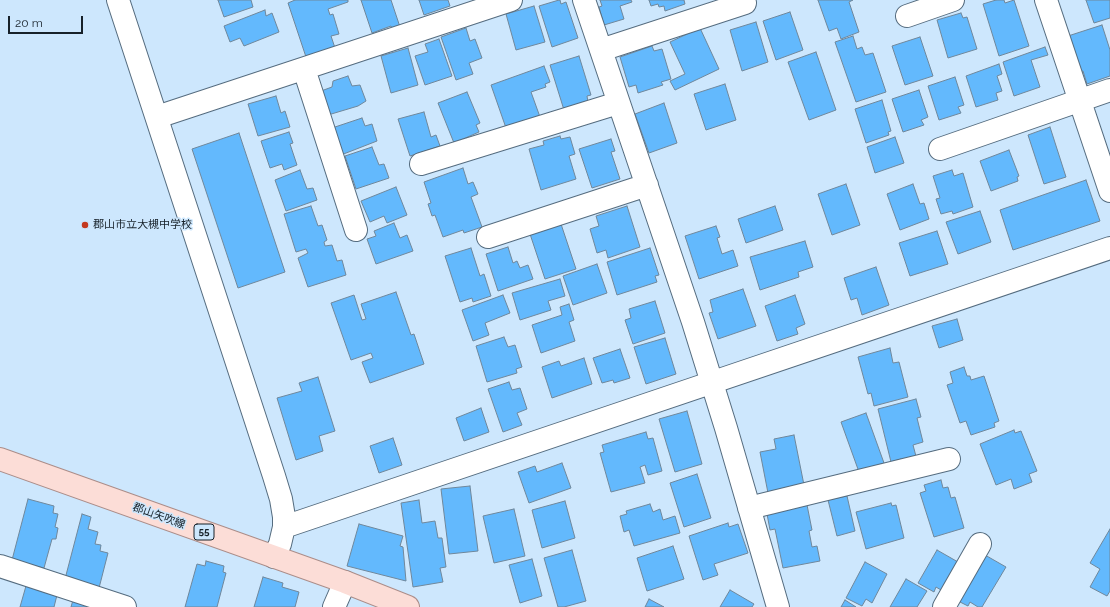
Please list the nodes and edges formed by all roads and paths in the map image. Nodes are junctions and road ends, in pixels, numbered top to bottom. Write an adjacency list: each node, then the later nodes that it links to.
1 (118, 0): 13 (street)
2 (511, 0): 9 (street)
3 (584, 0): 8 (street)
4 (953, 0): 7 (street)
5 (1046, 0): 11 (street)
6 (745, 2): 8 (street)
7 (907, 16)
8 (601, 50): 12 (street)
9 (304, 69): 13 (street); 18 (street)
10 (1110, 90): 11 (street)
11 (1080, 100): 14 (street); 17 (street)
12 (618, 102): 15 (street); 16 (street)
13 (157, 117): 25 (street)
14 (940, 149)
15 (421, 164)
16 (647, 185): 19 (street); 21 (street)
17 (1110, 191)
18 (356, 230)
19 (488, 237)
20 (1110, 248): 21 (street)
21 (712, 382): 24 (street); 25 (street)
22 (0, 459): 27 (main road, 郡山矢吹線 / 55)
23 (949, 459): 24 (street)
24 (749, 508): 33 (street)
25 (284, 527): 27 (street)
26 (980, 544): 34 (street)
27 (274, 557): 29 (main road, 郡山矢吹線 / 55)
28 (0, 566): 30 (street)
29 (345, 582): 31 (street); 32 (main road, 郡山矢吹線 / 55)
30 (125, 607)
31 (334, 607)
32 (408, 607)
33 (778, 607)
34 (944, 607)

